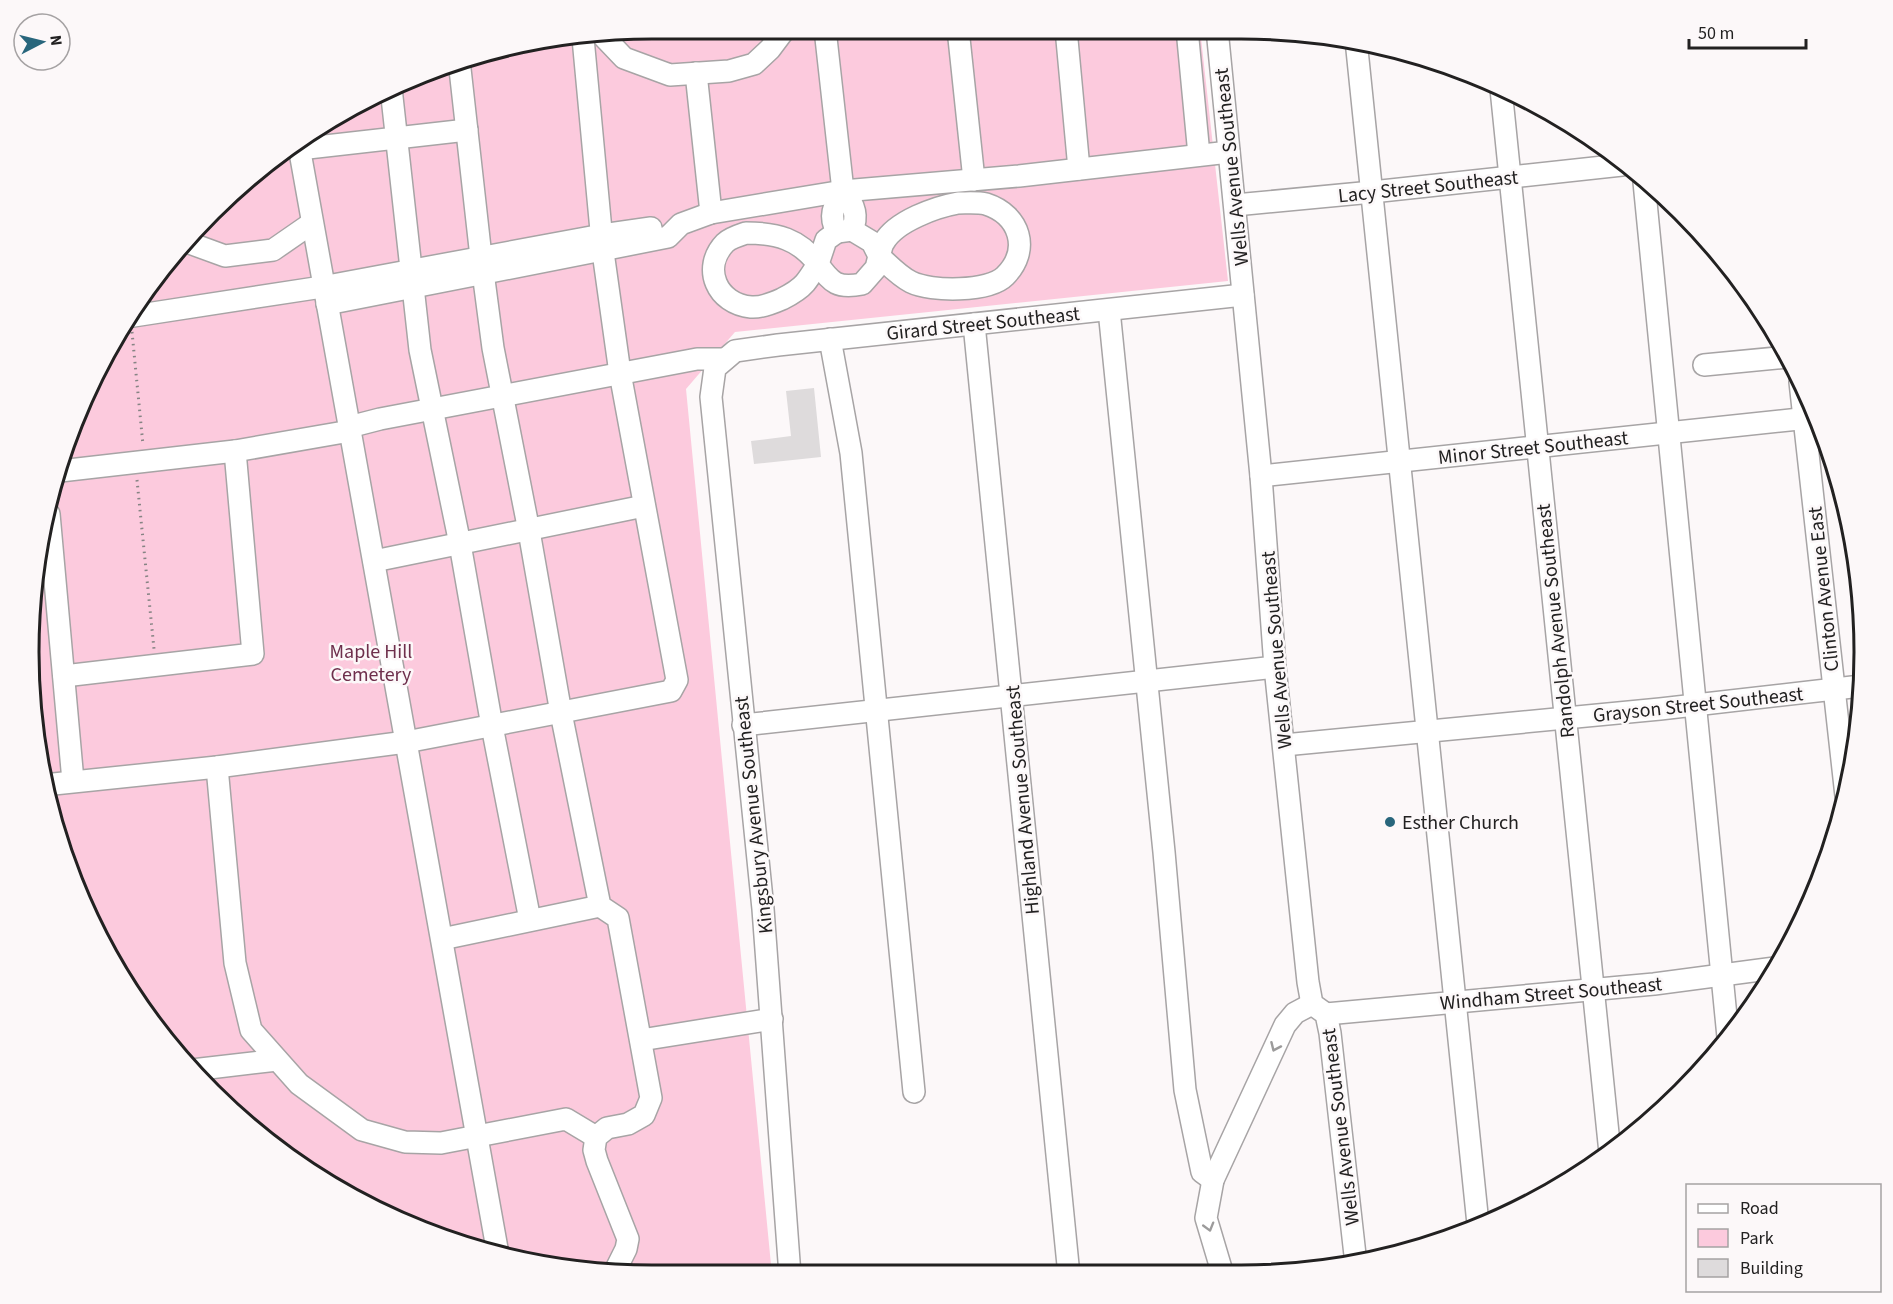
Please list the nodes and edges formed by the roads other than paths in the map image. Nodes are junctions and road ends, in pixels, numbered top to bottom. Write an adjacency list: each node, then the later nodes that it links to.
1 (777, 39): 11 (street)
2 (826, 39): 24 (street)
3 (959, 39): 23 (street)
4 (1067, 39): 21 (street)
5 (1188, 39): 19 (street)
6 (1219, 39): 18 (street, Wells Avenue Southeast)
7 (607, 40): 11 (street)
8 (584, 43): 31 (street)
9 (1357, 50): 26 (street)
10 (460, 70): 14 (street)
11 (696, 73): 28 (street)
12 (392, 97): 15 (street)
13 (1502, 97): 22 (street, Randolph Avenue Southeast)
14 (467, 130): 15 (street); 35 (street)
15 (396, 140): 16 (street); 36 (street)
16 (308, 145)
17 (299, 151): 29 (street)
18 (1229, 152): 19 (street); 27 (street, Wells Avenue Southeast)
19 (1199, 155): 21 (street)
20 (1614, 166): 22 (street, Lacy Street Southeast)
21 (1079, 169): 23 (street)
22 (1510, 177): 26 (street, Lacy Street Southeast); 53 (street, Randolph Avenue Southeast)
23 (974, 180): 24 (street)
24 (843, 190): 28 (street); 30 (street)
25 (1645, 191): 52 (street)
26 (1372, 192): 27 (street, Lacy Street Southeast); 55 (street)
27 (1235, 205): 38 (street, Wells Avenue Southeast)
28 (711, 213): 31 (street)
29 (312, 223): 32 (street); 37 (street)
30 (844, 231): 33 (street); 34 (street)
31 (602, 243): 35 (street); 46 (street)
32 (194, 245)
33 (879, 256): 33 (street); 34 (street)
34 (818, 264): 34 (street)
35 (482, 266): 36 (street); 47 (street)
36 (412, 278): 37 (street); 48 (street)
37 (325, 296): 40 (street); 50 (street)
38 (1243, 296): 39 (street, Girard Street Southeast); 57 (street, Wells Avenue Southeast)
39 (1109, 310): 41 (street, Girard Street Southeast); 65 (street)
40 (139, 316)
41 (975, 324): 42 (street, Girard Street Southeast); 68 (street, Highland Avenue Southeast)
42 (830, 339): 44 (street, Girard Street Southeast); 70 (street)
43 (1778, 358): 45 (street)
44 (725, 359): 46 (street, Girard Street Southeast); 73 (street, Kingsbury Avenue Southeast)
45 (1704, 365)
46 (620, 373): 47 (street, Girard Street Southeast); 58 (street)
47 (503, 395): 48 (street, Girard Street Southeast); 59 (street)
48 (433, 409): 50 (street, Girard Street Southeast); 61 (street)
49 (1807, 417): 52 (street, Minor Street Southeast)
50 (350, 429): 54 (street, Girard Street Southeast); 62 (street)
51 (1812, 431): 67 (street, Clinton Avenue East)
52 (1669, 432): 53 (street, Minor Street Southeast); 69 (street)
53 (1537, 447): 55 (street, Minor Street Southeast); 72 (street, Randolph Avenue Southeast)
54 (235, 452): 56 (street, Girard Street Southeast); 64 (street)
55 (1400, 462): 57 (street, Minor Street Southeast); 75 (street)
56 (67, 470)
57 (1261, 476): 63 (street, Wells Avenue Southeast)
58 (644, 507): 59 (street); 71 (street)
59 (529, 531): 61 (street); 71 (street)
60 (51, 533): 64 (street)
61 (460, 544): 62 (street); 74 (street)
62 (374, 561): 76 (street)
63 (1275, 667): 65 (street); 77 (street, Wells Avenue Southeast)
64 (64, 676): 80 (street)
65 (1147, 682): 68 (street); 99 (street)
66 (1853, 687): 67 (street, Grayson Street Southeast)
67 (1834, 689): 69 (street, Grayson Street Southeast); 79 (street, Clinton Avenue East)
68 (1012, 696): 70 (street); 105 (street, Highland Avenue Southeast)
69 (1695, 704): 72 (street, Grayson Street Southeast); 86 (street)
70 (876, 710): 73 (street); 95 (street)
71 (561, 713): 74 (street); 82 (street)
72 (1564, 718): 75 (street, Grayson Street Southeast); 87 (street, Randolph Avenue Southeast)
73 (743, 724): 90 (street, Kingsbury Avenue Southeast)
74 (492, 726): 76 (street); 83 (street)
75 (1427, 731): 77 (street, Grayson Street Southeast); 88 (street)
76 (406, 742): 78 (street); 84 (street)
77 (1284, 745): 89 (street, Wells Avenue Southeast)
78 (217, 767): 80 (street); 93 (street)
79 (1843, 767)
80 (74, 781): 81 (street)
81 (54, 783)
82 (600, 906): 83 (street); 92 (street)
83 (530, 920): 84 (street)
84 (442, 939): 96 (street)
85 (1765, 969): 86 (street, Windham Street Southeast)
86 (1722, 975): 87 (street, Windham Street Southeast); 91 (street)
87 (1593, 989): 88 (street, Windham Street Southeast); 98 (street, Randolph Avenue Southeast)
88 (1455, 1002): 89 (street, Windham Street Southeast); 100 (street)
89 (1319, 1009): 99 (street, one-way to 99); 102 (street, Wells Avenue Southeast)
90 (772, 1019): 92 (street); 104 (street, Kingsbury Avenue Southeast)
91 (1727, 1025)
92 (641, 1040): 97 (street)
93 (277, 1060): 94 (street); 96 (street)
94 (203, 1069)
95 (914, 1092)
96 (477, 1137): 97 (street); 101 (street)
97 (596, 1137): 103 (street)
98 (1609, 1142)
99 (1213, 1180): 106 (street, one-way to 106)
100 (1477, 1217)
101 (496, 1245)
102 (1355, 1254)
103 (618, 1264)
104 (789, 1265)
105 (1068, 1265)
106 (1220, 1265)

